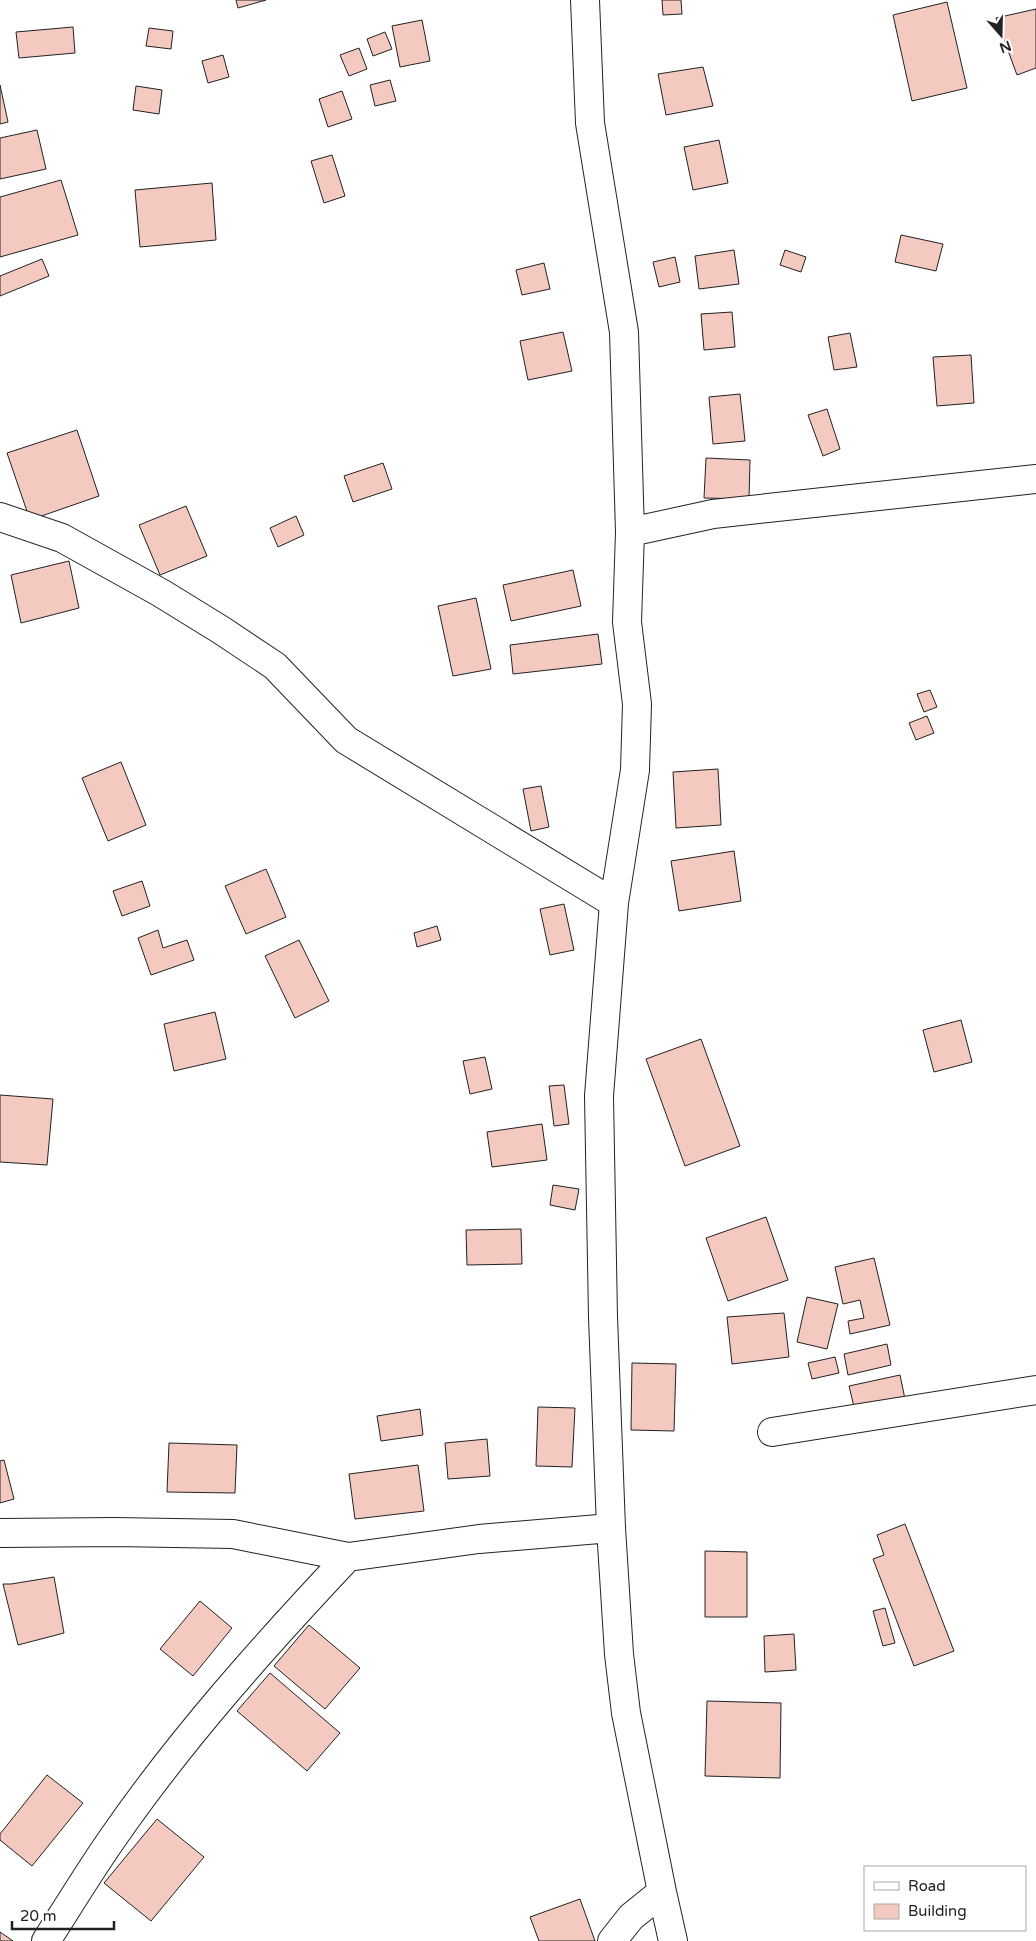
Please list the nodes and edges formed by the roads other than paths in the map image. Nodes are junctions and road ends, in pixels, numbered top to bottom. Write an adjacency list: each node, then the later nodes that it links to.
1 (585, 0): 4 (street)
2 (1036, 480): 4 (street)
3 (0, 517): 5 (street)
4 (630, 532): 5 (street)
5 (614, 903): 8 (street)
6 (1036, 1390): 7 (street)
7 (772, 1432)
8 (611, 1528): 10 (street); 11 (street)
9 (0, 1534): 10 (street)
10 (348, 1557): 12 (street)
11 (662, 1892): 13 (street); 14 (street)
12 (46, 1941)
13 (612, 1941)
14 (673, 1941)

